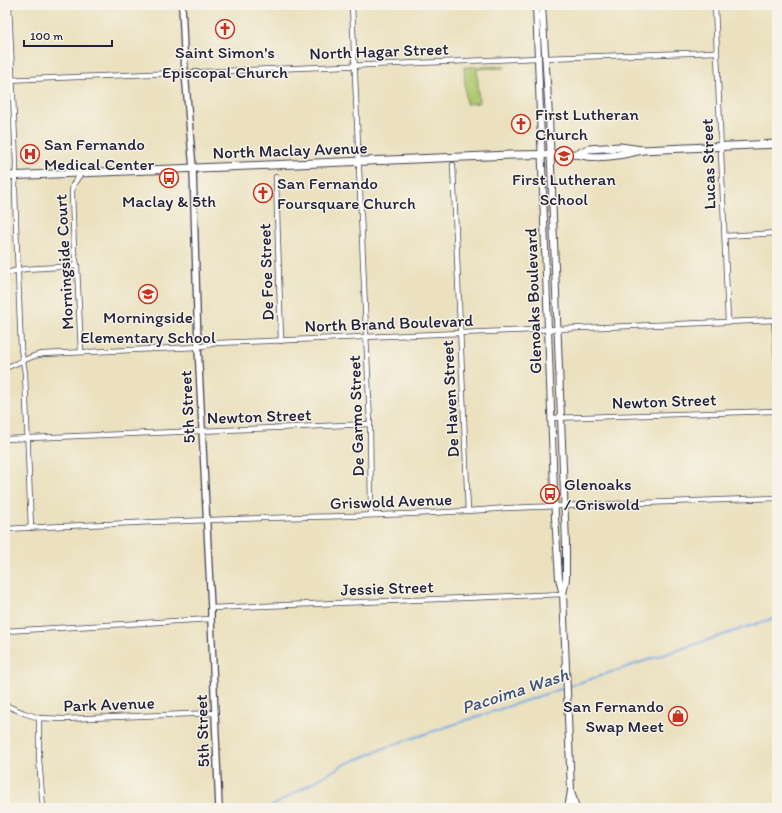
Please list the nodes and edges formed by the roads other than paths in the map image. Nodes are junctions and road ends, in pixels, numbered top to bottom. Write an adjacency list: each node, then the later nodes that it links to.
1 (9, 5): 13 (street)
2 (182, 5): 11 (street, 5th Street)
3 (352, 5): 10 (street, De Garmo Street)
4 (536, 5): 8 (main road, Glenoaks Boulevard)
5 (542, 5): 9 (main road, Glenoaks Boulevard)
6 (715, 5): 7 (street, Lucas Street)
7 (717, 52): 9 (street); 15 (street, Lucas Street)
8 (538, 58): 10 (street, North Hagar Street); 16 (main road, Glenoaks Boulevard)
9 (545, 58): 17 (main road, Glenoaks Boulevard)
10 (355, 66): 11 (street, North Hagar Street); 18 (street, De Garmo Street)
11 (185, 72): 13 (street, North Hagar Street); 20 (street, 5th Street)
12 (5, 80): 13 (street, North Hagar Street)
13 (12, 80): 23 (street)
14 (777, 144): 15 (main road, North Maclay Avenue)
15 (721, 147): 17 (main road, North Maclay Avenue); 26 (street, Lucas Street)
16 (541, 155): 17 (main road, North Maclay Avenue); 18 (main road, North Maclay Avenue); 33 (main road, Glenoaks Boulevard)
17 (550, 155): 32 (main road, Glenoaks Boulevard)
18 (359, 162): 20 (main road, North Maclay Avenue); 35 (street, De Garmo Street)
19 (453, 165): 34 (street, De Haven Street)
20 (194, 169): 21 (main road, North Maclay Avenue); 37 (street, 5th Street)
21 (81, 173): 23 (main road, North Maclay Avenue); 27 (street, Morningside Court)
22 (5, 176): 23 (main road, North Maclay Avenue)
23 (15, 176): 28 (street)
24 (276, 177): 36 (street, De Foe Street)
25 (777, 233): 26 (street)
26 (725, 236): 31 (street, Lucas Street)
27 (77, 266): 28 (street); 38 (street, Morningside Court)
28 (18, 270): 29 (street); 39 (street)
29 (5, 273)
30 (775, 320): 31 (street, North Brand Boulevard); 40 (street)
31 (728, 322): 32 (street, North Brand Boulevard)
32 (557, 329): 33 (street, North Brand Boulevard); 44 (main road, Glenoaks Boulevard)
33 (548, 330): 34 (street, North Brand Boulevard); 43 (main road, Glenoaks Boulevard)
34 (460, 333): 35 (street, North Brand Boulevard); 52 (street, De Haven Street)
35 (366, 337): 36 (street, North Brand Boulevard); 45 (street, De Garmo Street)
36 (281, 341): 37 (street, North Brand Boulevard)
37 (198, 347): 38 (street, North Brand Boulevard); 46 (street, 5th Street)
38 (81, 352): 39 (street, North Brand Boulevard)
39 (23, 361): 41 (street, North Brand Boulevard); 47 (street)
40 (777, 363)
41 (5, 368)
42 (777, 411): 44 (street, Newton Street)
43 (551, 418): 44 (street, Newton Street); 50 (main road, Glenoaks Boulevard)
44 (561, 418): 51 (main road, Glenoaks Boulevard)
45 (370, 424): 46 (street, Newton Street); 53 (street, De Garmo Street)
46 (202, 431): 47 (street, Newton Street); 54 (street, 5th Street)
47 (27, 438): 48 (street, Newton Street); 55 (street)
48 (5, 439)
49 (777, 498): 51 (street, Griswold Avenue)
50 (555, 506): 51 (street, Griswold Avenue); 52 (street, Griswold Avenue); 57 (main road, Glenoaks Boulevard)
51 (564, 506): 57 (main road, Glenoaks Boulevard)
52 (468, 511): 53 (street, Griswold Avenue)
53 (371, 515): 54 (street, Griswold Avenue)
54 (207, 520): 55 (street, Griswold Avenue); 58 (street, 5th Street)
55 (31, 528): 56 (street, Griswold Avenue)
56 (5, 529)
57 (563, 594): 58 (street, Jessie Street); 64 (main road, Glenoaks Boulevard)
58 (211, 608): 59 (street, 5th Street)
59 (211, 619): 60 (street); 62 (street, 5th Street)
60 (5, 630)
61 (5, 705): 63 (street, Park Avenue)
62 (215, 713): 63 (street, Park Avenue); 66 (street, 5th Street)
63 (39, 718): 65 (street)
64 (571, 791): 67 (main road, Glenoaks Boulevard); 68 (main road, Glenoaks Boulevard)
65 (43, 808)
66 (219, 808)
67 (568, 808)
68 (576, 808)

